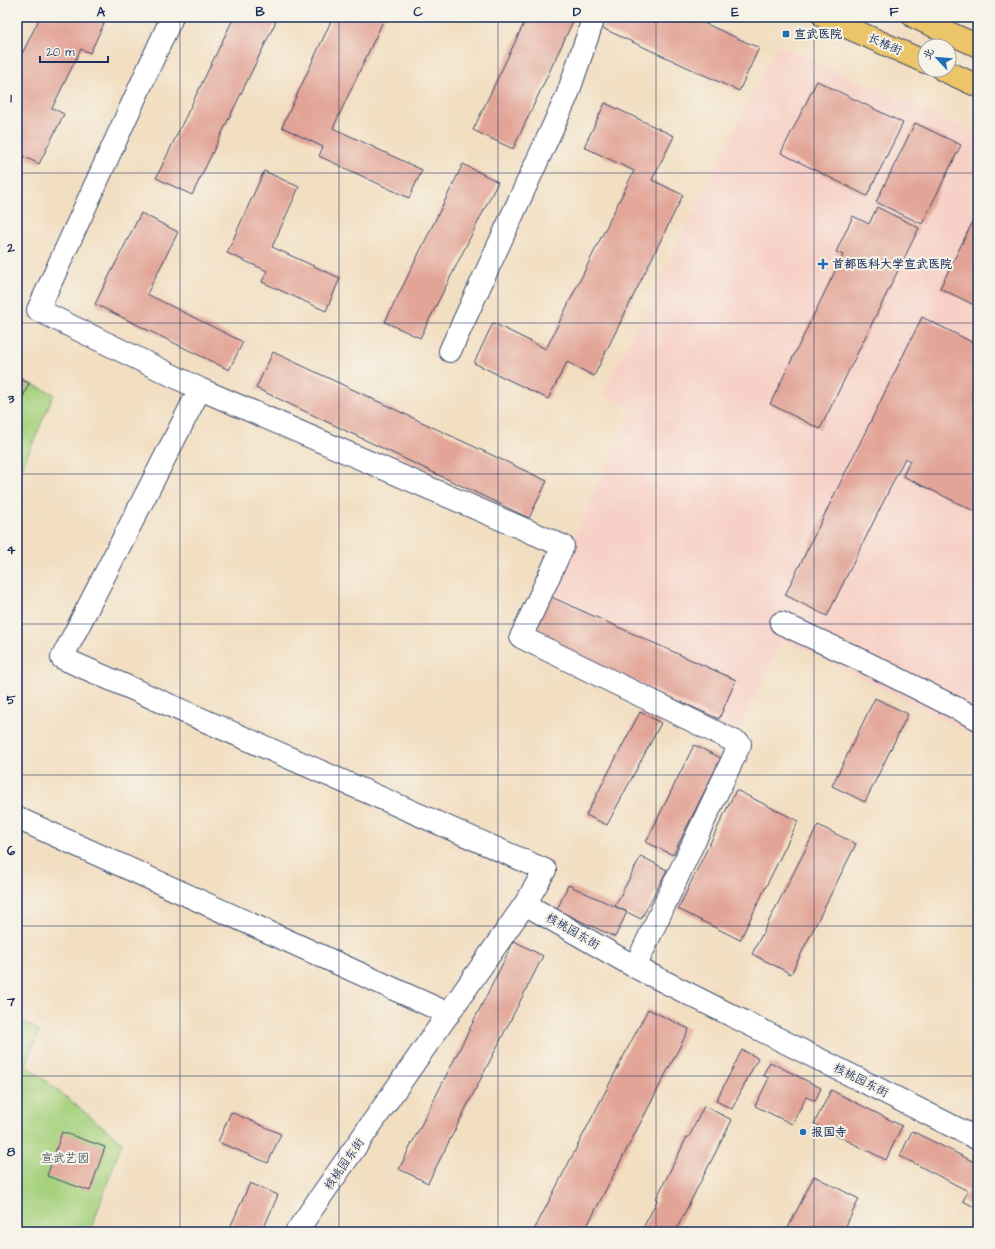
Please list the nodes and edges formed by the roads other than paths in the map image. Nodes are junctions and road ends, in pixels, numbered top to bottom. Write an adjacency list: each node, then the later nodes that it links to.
1 (172, 17): 10 (street)
2 (594, 17): 9 (street)
3 (824, 17): 6 (main road, 长椿街)
4 (914, 17): 5 (main road)
5 (978, 46)
6 (917, 58)
7 (957, 76): 8 (main road)
8 (978, 86)
9 (450, 351)
10 (200, 389): 14 (street); 15 (street)
11 (781, 623): 12 (street)
12 (978, 719)
13 (17, 818): 16 (street)
14 (525, 904): 15 (street, 核桃园东街); 16 (street, 核桃园东街)
15 (635, 967): 17 (street, 核桃园东街)
16 (449, 1014): 18 (street, 核桃园东街)
17 (978, 1139)
18 (296, 1232)

